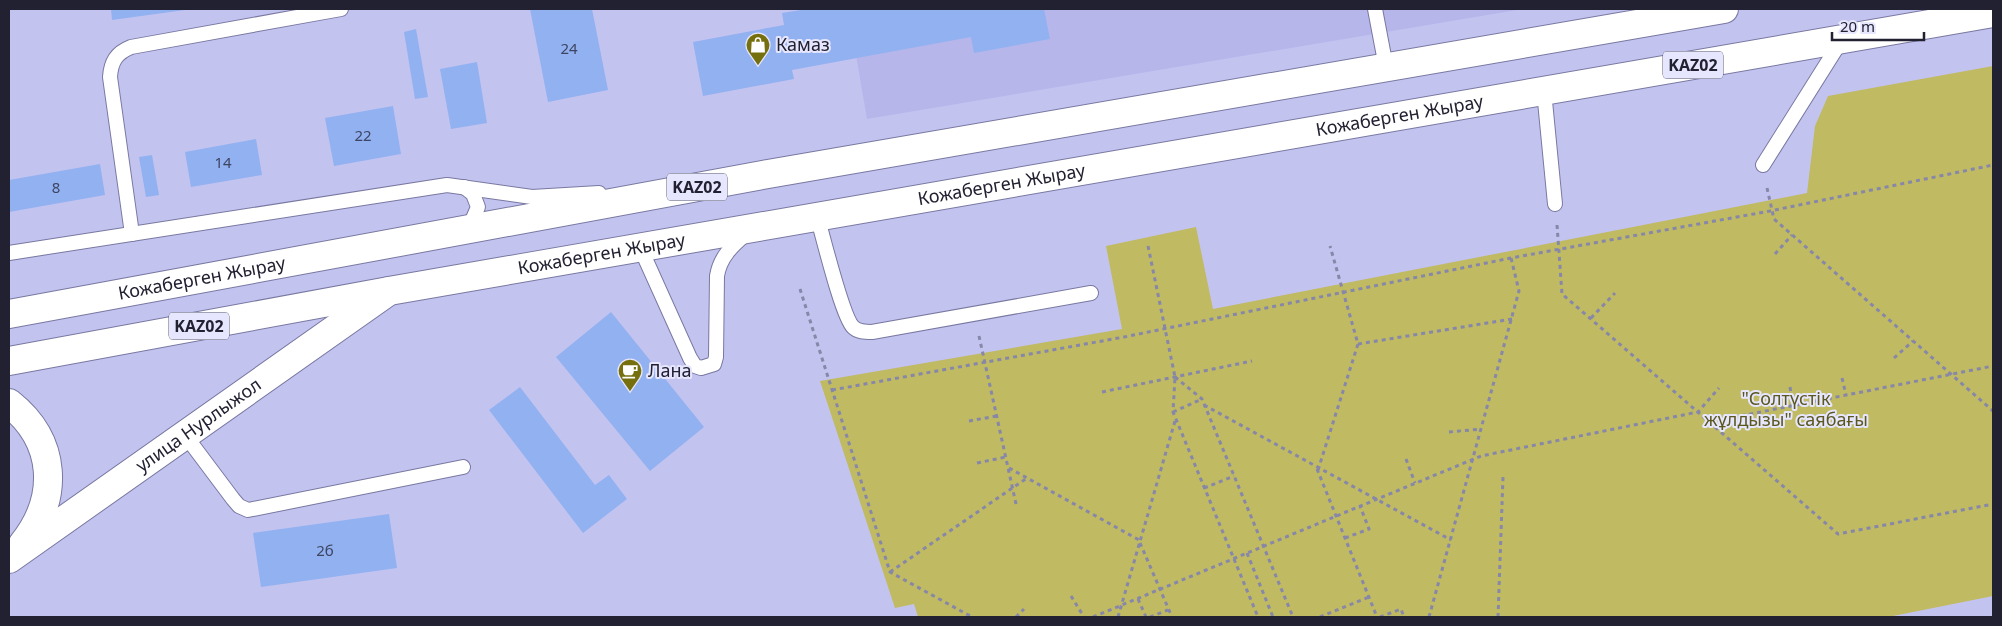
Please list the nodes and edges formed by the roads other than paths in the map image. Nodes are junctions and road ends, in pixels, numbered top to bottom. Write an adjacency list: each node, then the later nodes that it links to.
1 (341, 9): 15 (lane)
2 (1375, 9): 6 (lane)
3 (1724, 9): 6 (main road, Кожаберген Жырау / KAZ02)
4 (1993, 13): 5 (main road, Кожаберген Жырау / KAZ02)
5 (1842, 39): 7 (main road, Кожаберген Жырау / KAZ02); 8 (lane)
6 (1386, 67): 9 (main road, Кожаберген Жырау / KAZ02)
7 (1544, 91): 11 (lane); 12 (main road, Кожаберген Жырау / KAZ02)
8 (1763, 165)
9 (718, 183): 10 (lane); 14 (main road, Кожаберген Жырау / KAZ02)
10 (463, 186): 14 (lane); 15 (lane)
11 (1555, 204)
12 (817, 216): 13 (main road, Кожаберген Жырау / KAZ02); 19 (lane)
13 (758, 227): 16 (main road, Кожаберген Жырау / KAZ02); 16 (lane)
14 (455, 232): 20 (main road, Кожаберген Жырау / KAZ02)
15 (132, 234): 17 (lane)
16 (640, 247): 18 (main road, Кожаберген Жырау / KAZ02)
17 (9, 253)
18 (389, 291): 21 (main road, Кожаберген Жырау / KAZ02); 23 (main road, улица Нурлыжол)
19 (1091, 293)
20 (9, 314)
21 (9, 361)
22 (9, 403): 25 (main road)
23 (185, 435): 24 (lane); 25 (main road, улица Нурлыжол)
24 (463, 467)
25 (10, 559)

